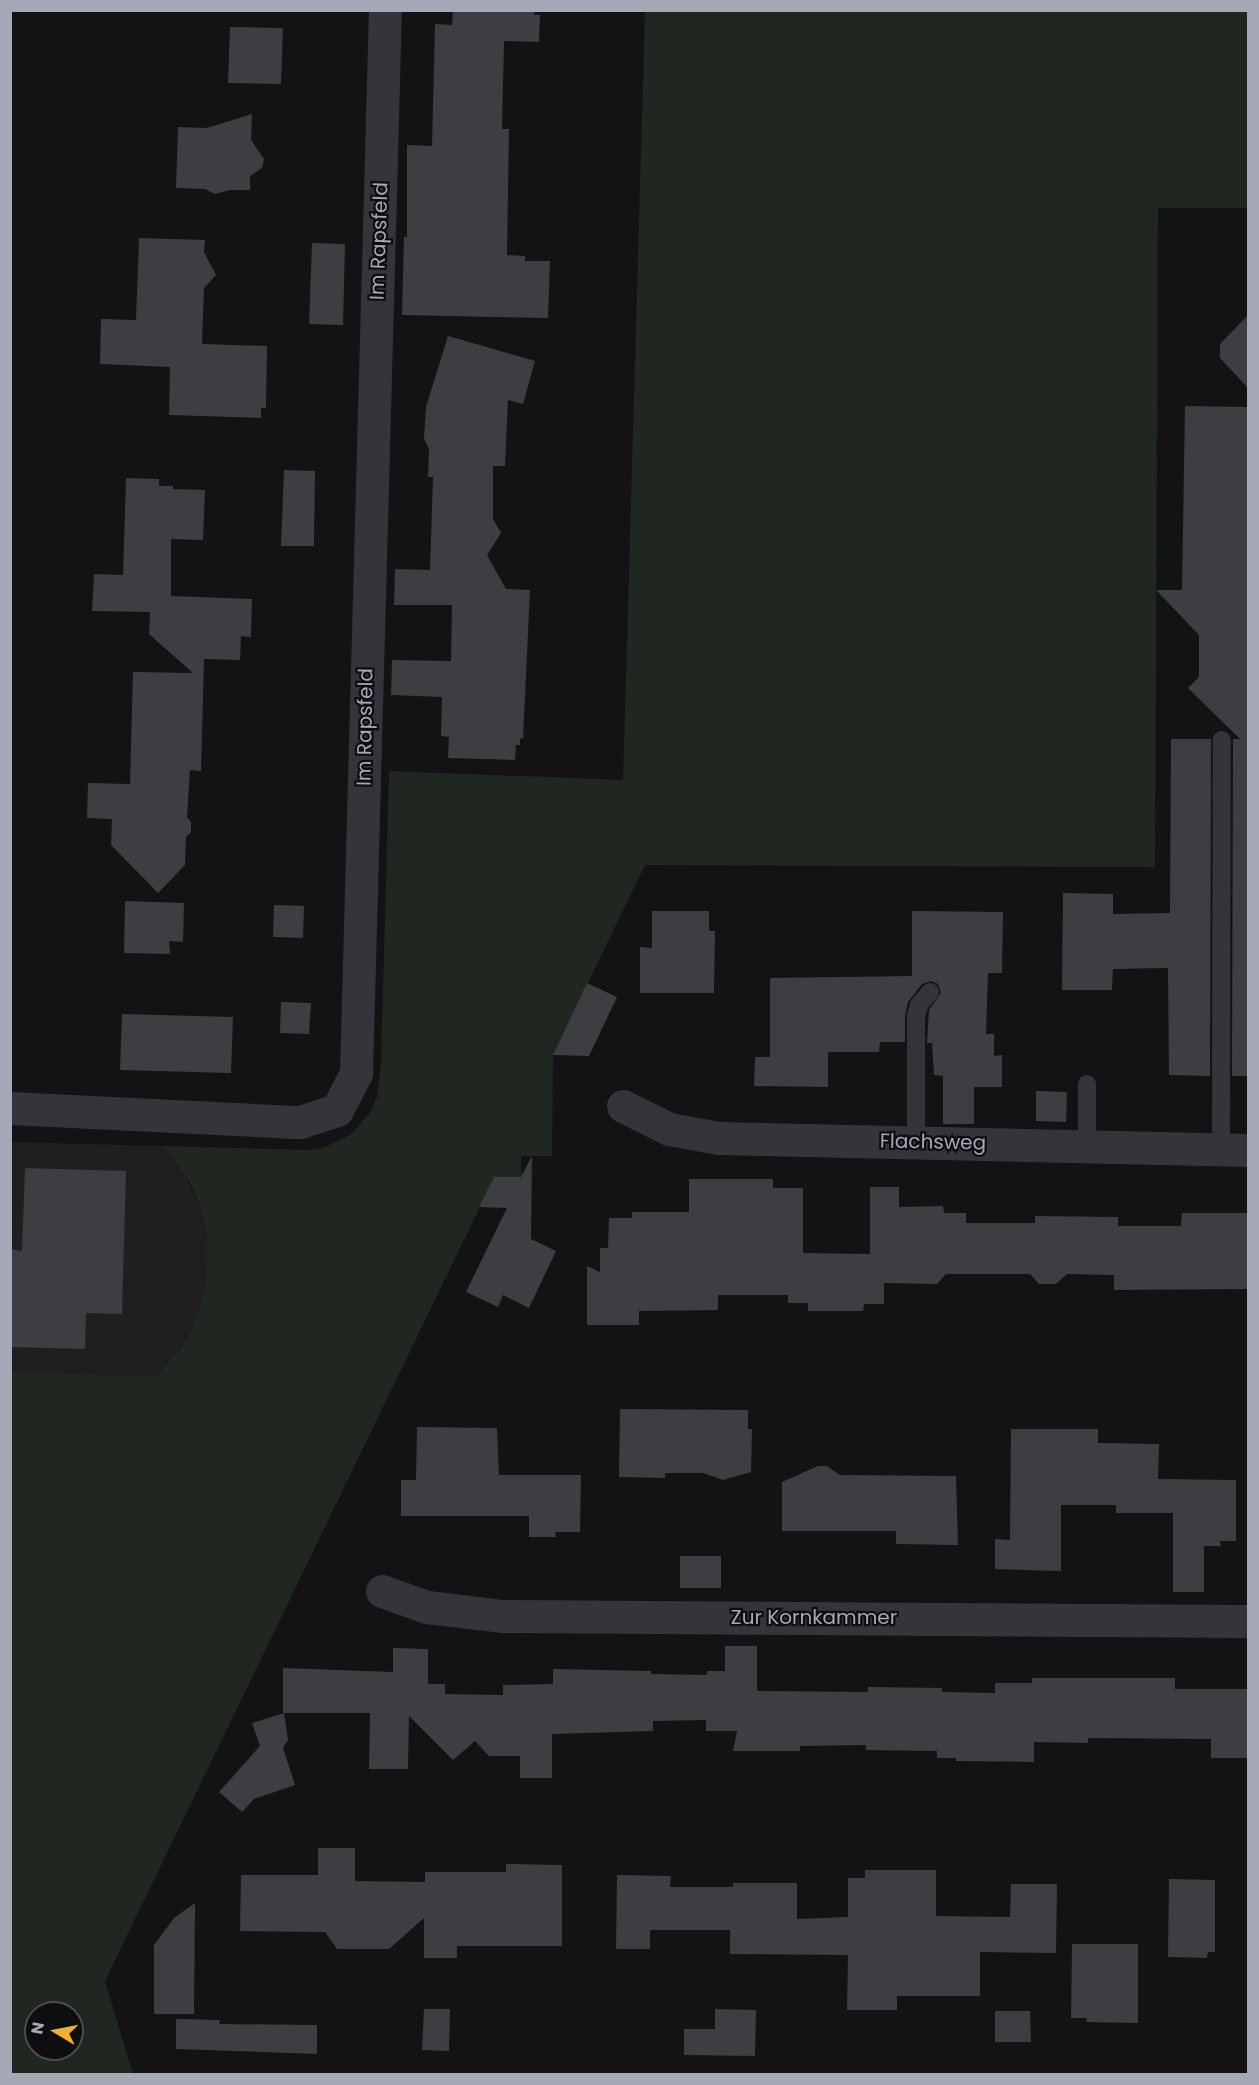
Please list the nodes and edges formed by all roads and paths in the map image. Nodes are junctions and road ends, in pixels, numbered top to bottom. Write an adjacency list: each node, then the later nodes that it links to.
1 (385, 10): 6 (street, Im Rapsfeld)
2 (1222, 740): 9 (lane)
3 (930, 992): 7 (lane)
4 (1087, 1084): 8 (lane)
5 (623, 1106): 7 (street, Flachsweg)
6 (10, 1108)
7 (916, 1141): 8 (street, Flachsweg)
8 (1087, 1146): 9 (street, Flachsweg)
9 (1235, 1150)
10 (382, 1591): 11 (street, Zur Kornkammer)
11 (1248, 1621)

